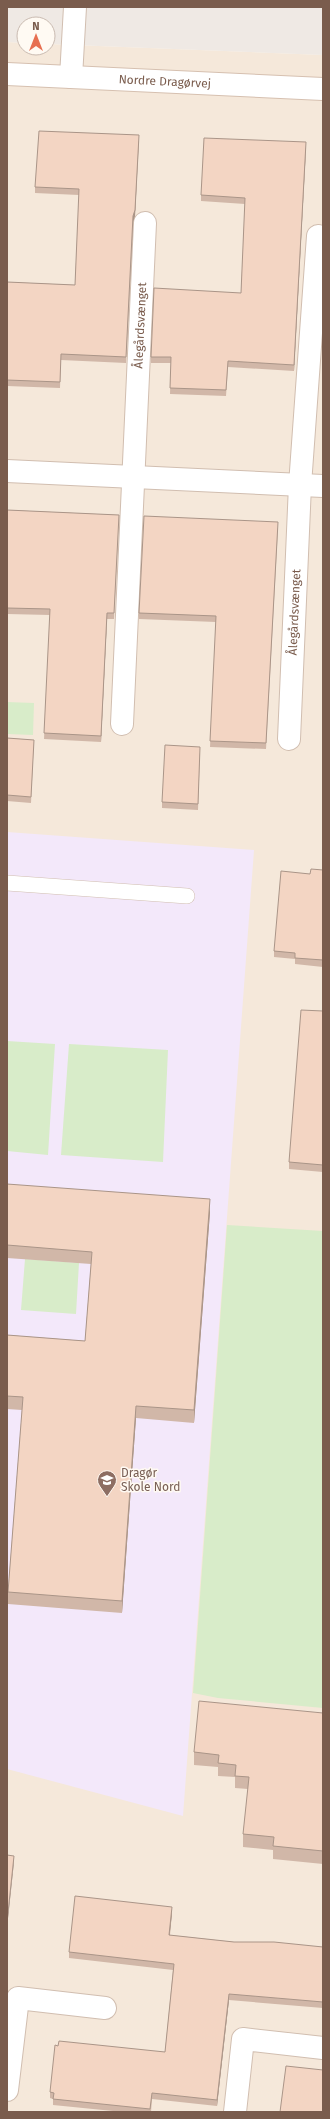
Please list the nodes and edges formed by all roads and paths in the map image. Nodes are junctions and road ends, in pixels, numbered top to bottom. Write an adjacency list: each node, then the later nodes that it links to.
1 (75, 7): 3 (street)
2 (7, 74): 3 (street, Nordre Dragørvej)
3 (71, 77): 4 (street, Nordre Dragørvej)
4 (323, 89)
5 (145, 223): 8 (street, Ålegårdsvænget)
6 (318, 236): 9 (street, Ålegårdsvænget)
7 (7, 471): 8 (street)
8 (133, 477): 9 (street); 11 (street, Ålegårdsvænget)
9 (300, 485): 10 (street); 12 (street, Ålegårdsvænget)
10 (323, 486)
11 (122, 724)
12 (289, 739)
13 (7, 883): 14 (lane)
14 (187, 896)
15 (104, 2008): 17 (street)
16 (323, 2048): 18 (street)
17 (7, 2090)
18 (235, 2112)

